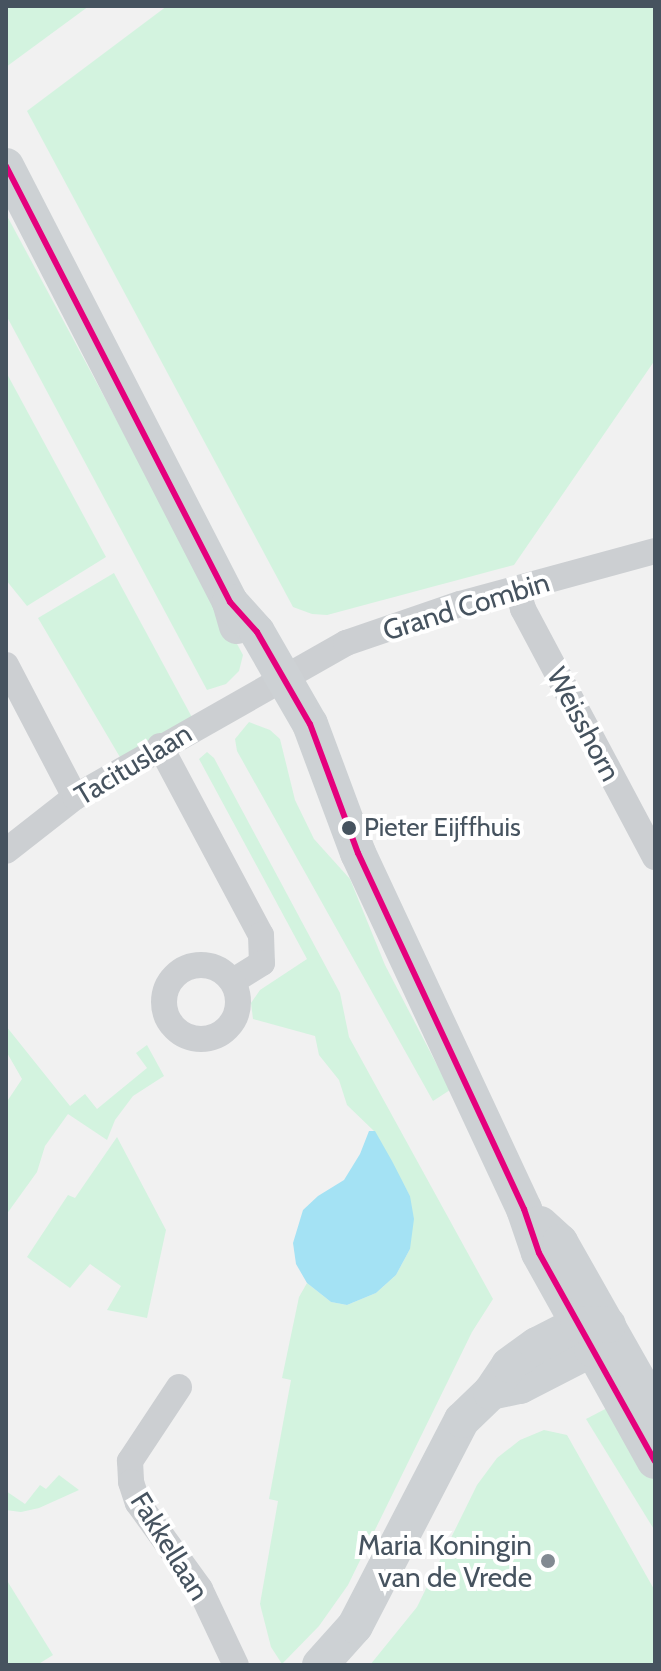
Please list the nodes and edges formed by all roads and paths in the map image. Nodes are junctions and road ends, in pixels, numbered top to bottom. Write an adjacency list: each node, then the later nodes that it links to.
1 (6, 166): 5 (street)
2 (655, 551): 3 (street, Grand Combin)
3 (517, 589): 5 (street, Grand Combin); 9 (street, Weisshorn)
4 (6, 665): 7 (street)
5 (275, 681): 6 (street, Tacituslaan); 11 (street)
6 (160, 746): 7 (street, Tacituslaan); 10 (street)
7 (75, 797): 8 (street, Tacituslaan)
8 (6, 851)
9 (655, 857)
10 (233, 981)
11 (593, 1333): 13 (street); 14 (street); 16 (street)
12 (179, 1387): 15 (street, Fakkellaan)
13 (655, 1410)
14 (655, 1461)
15 (236, 1665)
16 (320, 1665)

